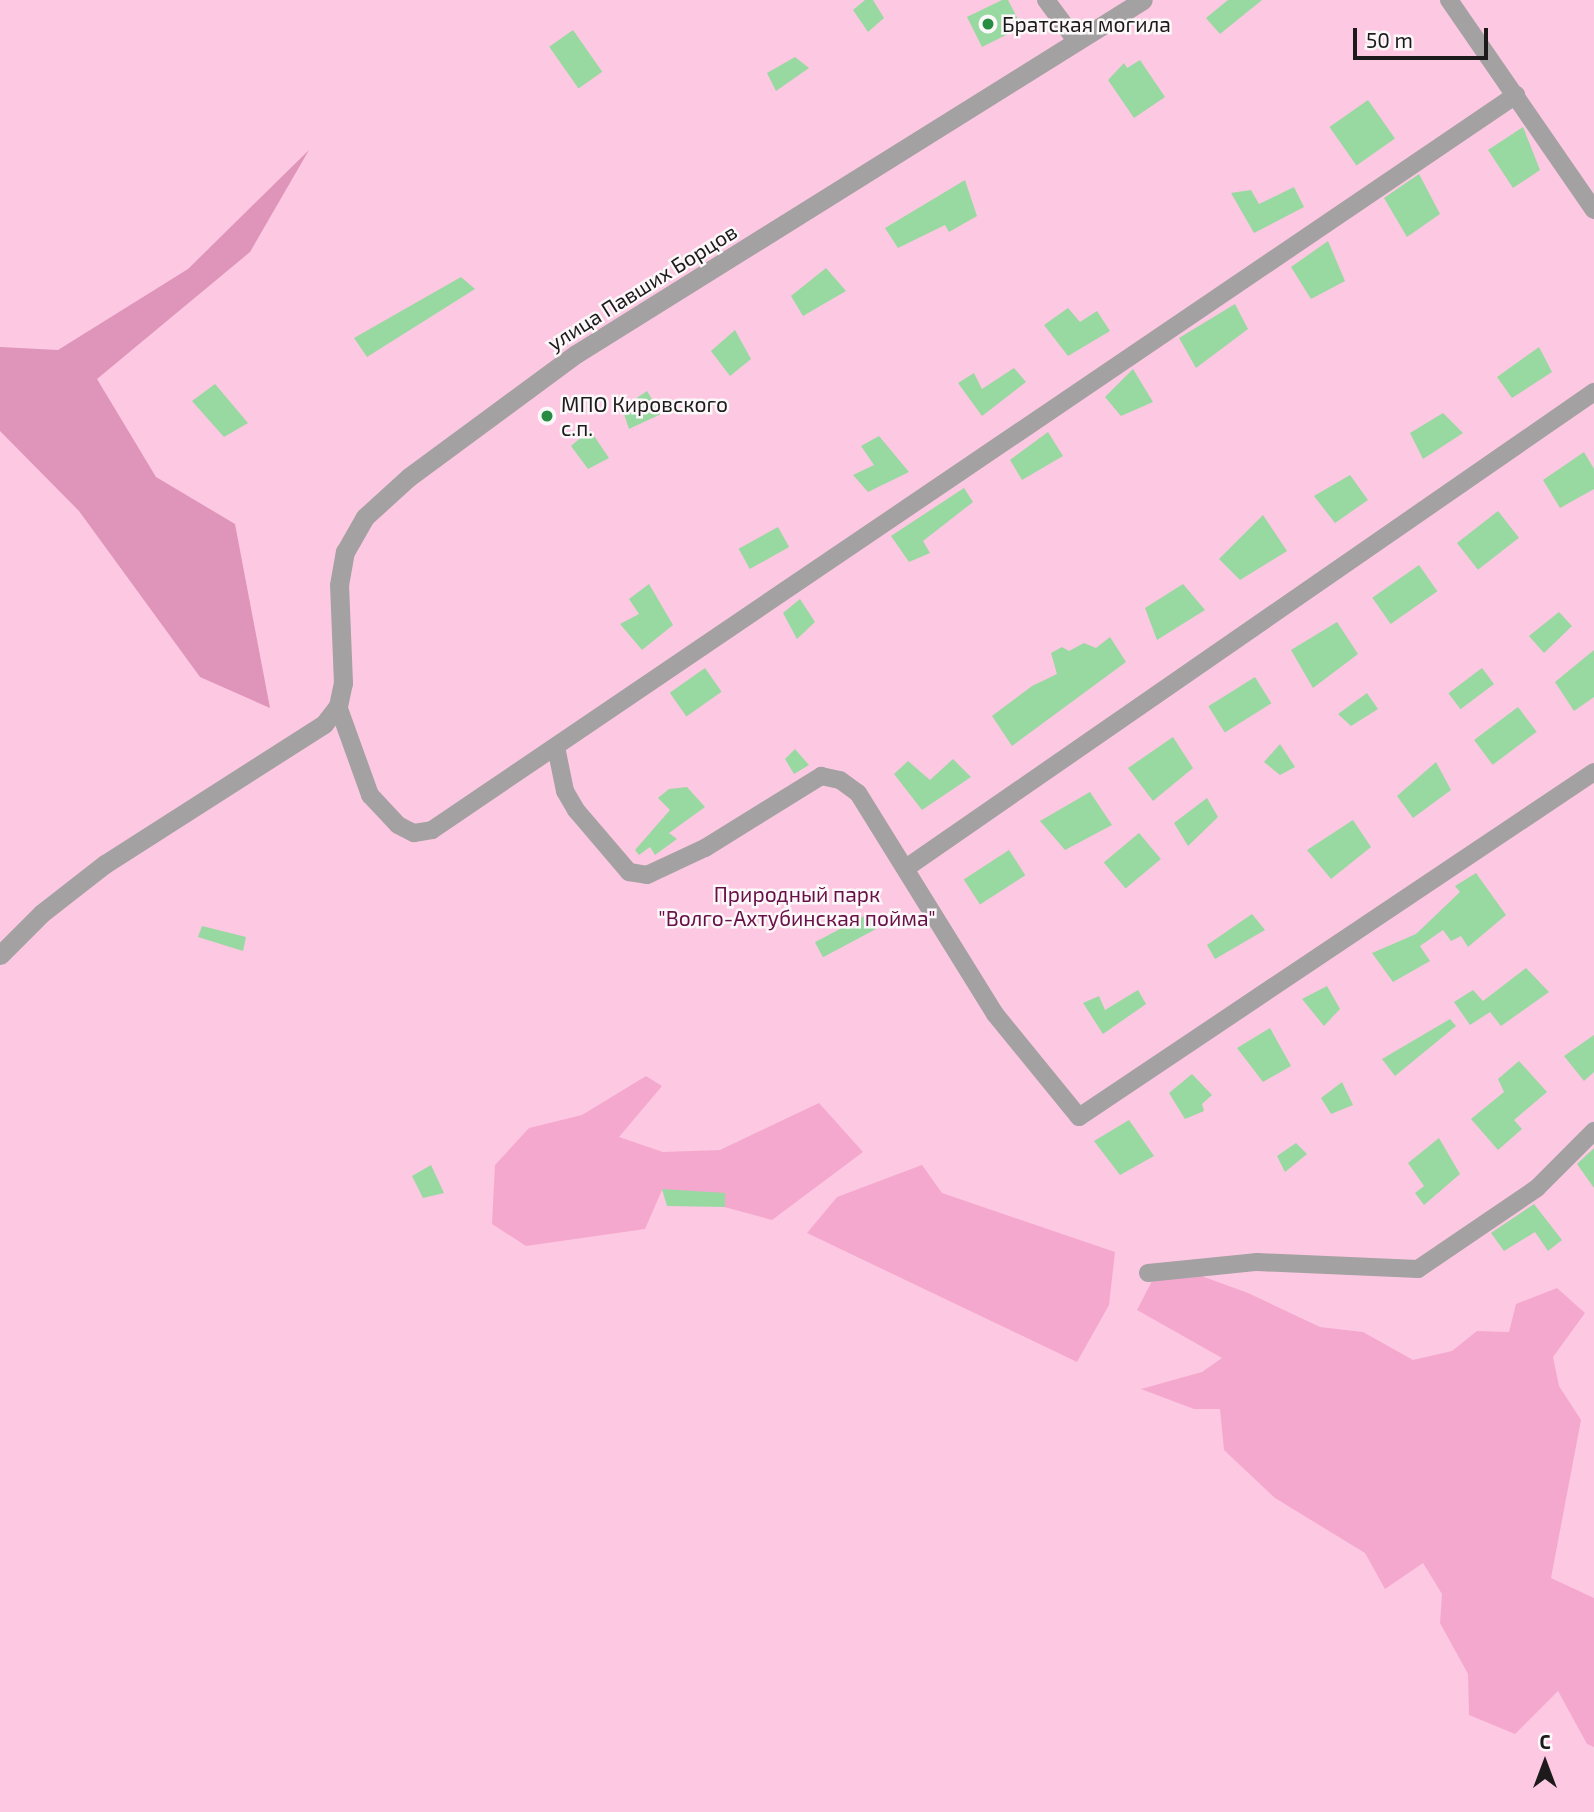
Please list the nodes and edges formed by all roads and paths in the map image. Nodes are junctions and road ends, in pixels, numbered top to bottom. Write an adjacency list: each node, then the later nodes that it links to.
1 (1046, 0): 4 (street)
2 (1143, 0): 4 (street, улица Павших Борцов)
3 (1449, 0): 5 (street)
4 (1077, 42): 8 (street, улица Павших Борцов)
5 (1516, 95): 6 (street); 9 (street)
6 (1594, 210)
7 (1594, 392): 11 (street)
8 (338, 706): 9 (street); 12 (street)
9 (556, 747): 11 (street)
10 (1594, 772): 11 (street)
11 (906, 868)
12 (0, 955)
13 (1594, 1132): 14 (street)
14 (1148, 1273)

